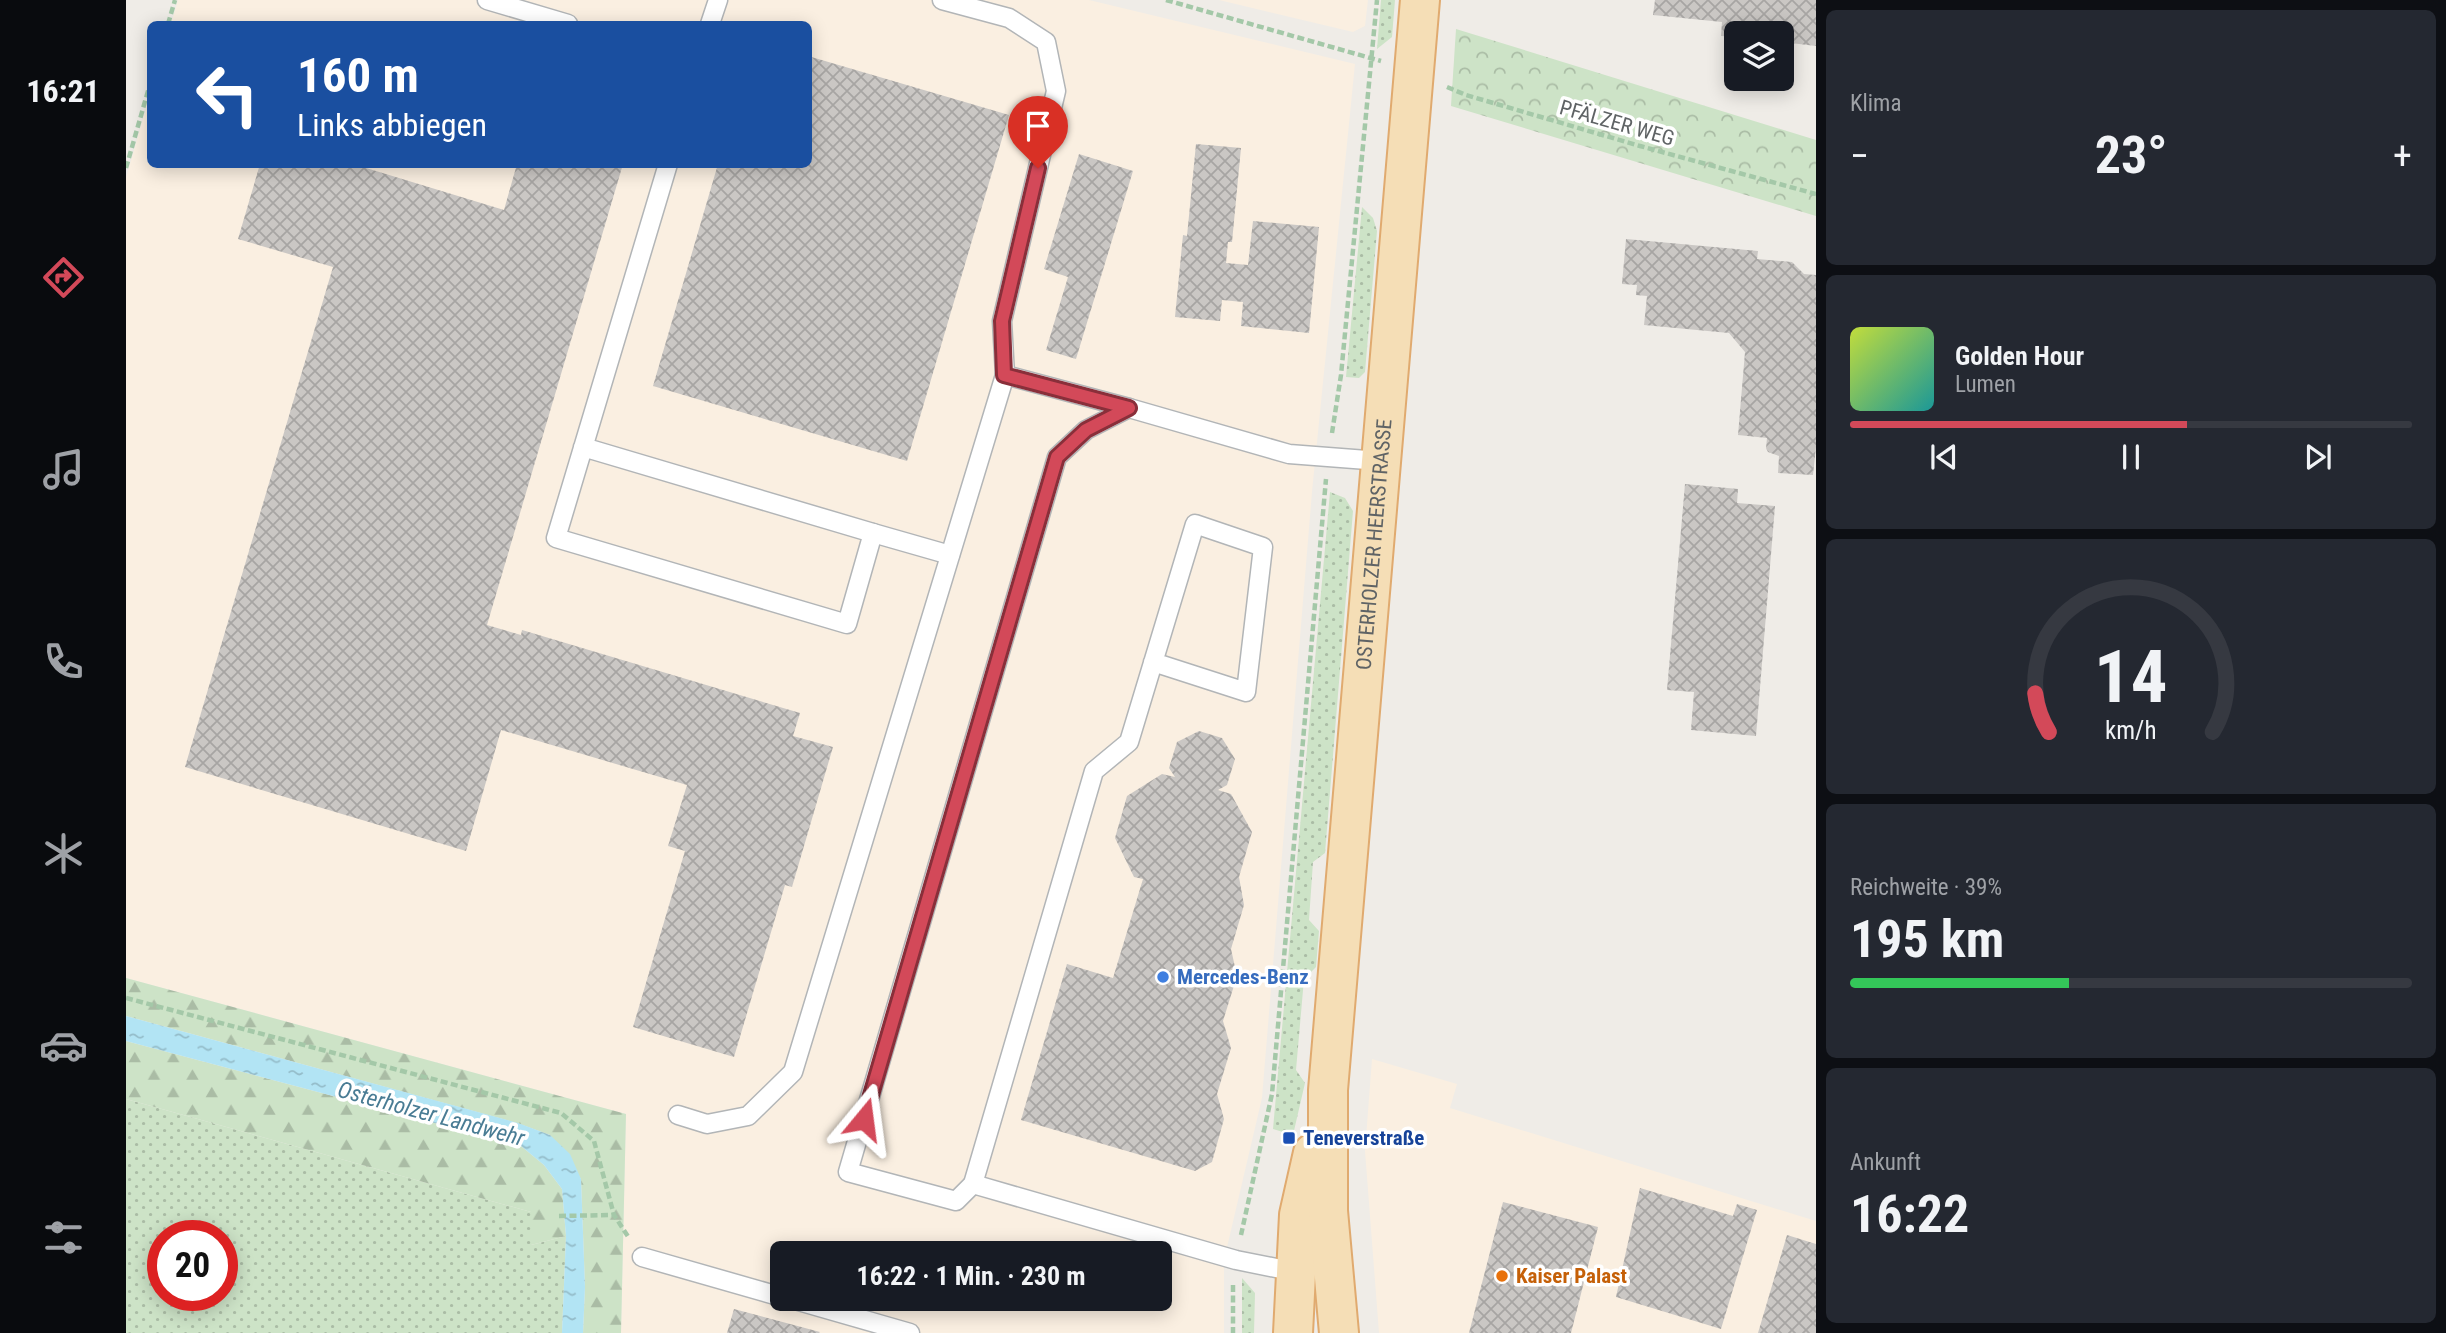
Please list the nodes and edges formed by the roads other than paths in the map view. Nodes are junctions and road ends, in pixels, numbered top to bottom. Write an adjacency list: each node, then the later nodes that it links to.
1 (488, 0): 5 (lane)
2 (718, 0): 6 (lane)
3 (942, 0): 8 (lane)
4 (1420, 0): 11 (main road, OSTERHOLZER HEERSTRASSE)
5 (558, 21)
6 (711, 21)
7 (667, 168): 10 (lane)
8 (1004, 375): 9 (lane); 13 (lane)
9 (1129, 408): 11 (lane); 17 (lane)
10 (583, 447): 12 (lane); 12 (lane)
11 (1380, 461): 15 (main road, OSTERHOLZER HEERSTRASSE)
12 (873, 533): 13 (lane)
13 (950, 555): 16 (lane)
14 (1153, 662): 14 (lane); 17 (lane)
15 (1328, 1090): 19 (main road, OSTERHOLZER HEERSTRASSE); 24 (main road, OSTERHOLZER HEERSTRASSE)
16 (678, 1115)
17 (973, 1184): 19 (lane)
18 (642, 1257): 20 (lane)
19 (1296, 1272): 23 (main road, OSTERHOLZER HEERSTRASSE)
20 (770, 1294)
21 (833, 1311): 22 (lane)
22 (910, 1333)
23 (1293, 1333)
24 (1339, 1333)

